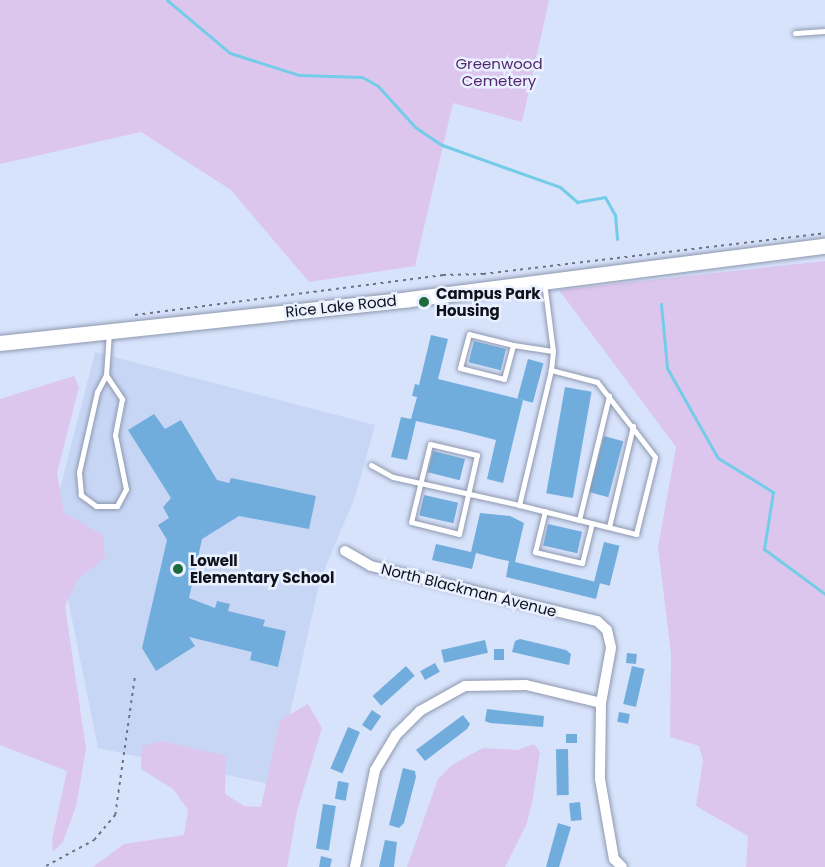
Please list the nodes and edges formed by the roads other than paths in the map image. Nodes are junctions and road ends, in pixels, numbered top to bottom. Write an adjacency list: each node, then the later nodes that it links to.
1 (825, 31): 2 (lane)
2 (795, 33)
3 (825, 246): 4 (main road, Rice Lake Road)
4 (543, 280): 5 (main road, Rice Lake Road); 8 (lane)
5 (109, 330): 6 (main road, Rice Lake Road); 10 (lane)
6 (0, 343)
7 (513, 345): 7 (lane); 8 (lane)
8 (553, 351): 9 (lane)
9 (551, 370): 11 (lane); 16 (lane)
10 (106, 375): 10 (lane)
11 (609, 396): 12 (lane); 18 (lane)
12 (633, 426): 20 (lane); 20 (lane)
13 (371, 465): 14 (lane)
14 (420, 483): 15 (lane); 15 (lane); 15 (lane)
15 (469, 494): 16 (lane)
16 (519, 505): 17 (lane)
17 (545, 511): 18 (lane); 19 (lane)
18 (579, 520): 19 (lane)
19 (592, 523): 20 (lane)
20 (609, 527)
21 (345, 551): 22 (street, North Blackman Avenue)
22 (601, 703): 23 (street); 24 (street)
23 (618, 863): 25 (street)
24 (355, 867)
25 (606, 867)

